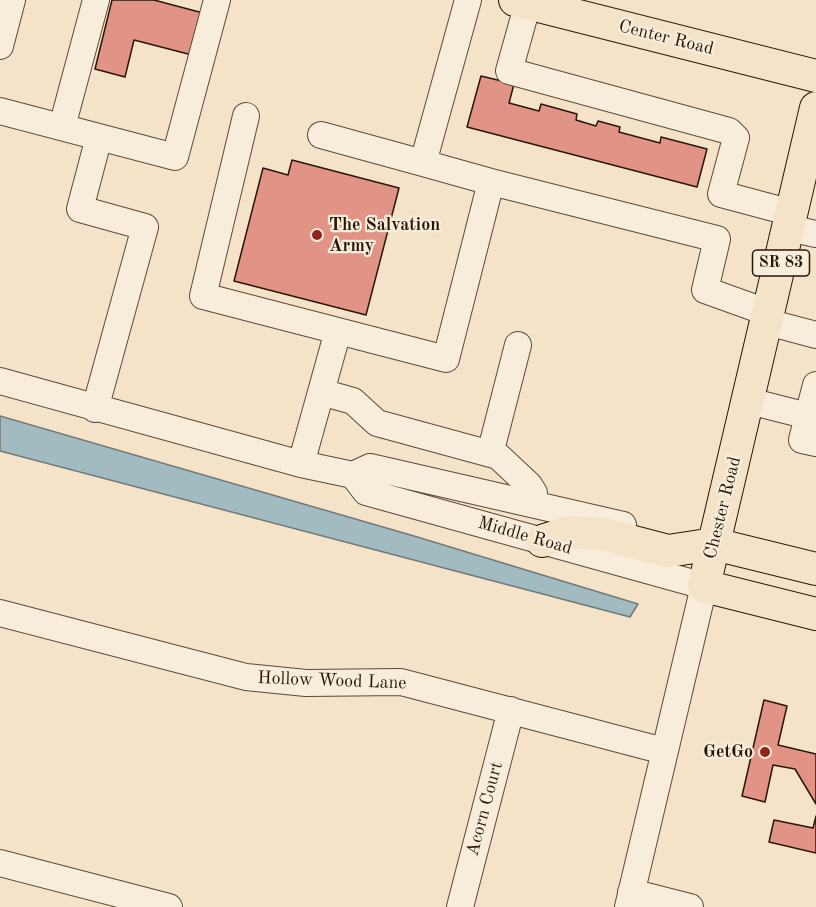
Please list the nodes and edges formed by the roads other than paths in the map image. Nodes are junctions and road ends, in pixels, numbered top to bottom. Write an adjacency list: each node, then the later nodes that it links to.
1 (12, 0): 6 (street)
2 (96, 0): 11 (street)
3 (217, 0): 13 (street)
4 (468, 0): 14 (street)
5 (522, 2): 7 (main road, Center Road); 16 (street)
6 (0, 46)
7 (816, 76)
8 (816, 108): 16 (main road, Chester Road / SR 83)
9 (0, 111): 11 (street)
10 (246, 116): 18 (street)
11 (62, 128): 13 (street)
12 (321, 135): 14 (street)
13 (99, 137): 25 (street)
14 (423, 163): 15 (street)
15 (491, 182): 17 (street); 18 (street)
16 (799, 225): 17 (main road, Chester Road / SR 83)
17 (768, 317): 19 (street); 24 (main road, Chester Road / SR 83)
18 (338, 331): 23 (street)
19 (816, 335)
20 (518, 345): 28 (street)
21 (0, 381): 25 (street, Middle Road)
22 (816, 385): 26 (street)
23 (321, 393): 28 (street); 29 (street)
24 (749, 401): 26 (street); 33 (main road, Chester Road / SR 83)
25 (95, 409): 29 (street, Middle Road)
26 (811, 412): 27 (street)
27 (816, 443)
28 (490, 454): 31 (street)
29 (301, 464): 30 (street, Middle Road)
30 (353, 475): 31 (street, Middle Road); 32 (street, Middle Road)
31 (533, 504): 33 (street, Middle Road)
32 (542, 541): 33 (main road); 35 (street, Middle Road)
33 (714, 544): 34 (main road); 35 (main road, Chester Road / SR 83)
34 (816, 568)
35 (704, 586): 37 (main road); 39 (street, Chester Road)
36 (0, 613): 38 (street, Hollow Wood Lane)
37 (816, 614)
38 (511, 710): 39 (street, Hollow Wood Lane); 43 (street, Acorn Court)
39 (664, 751): 41 (street, Chester Road)
40 (0, 863): 42 (street)
41 (630, 900): 44 (street)
42 (169, 907)
43 (460, 907)
44 (690, 907)

